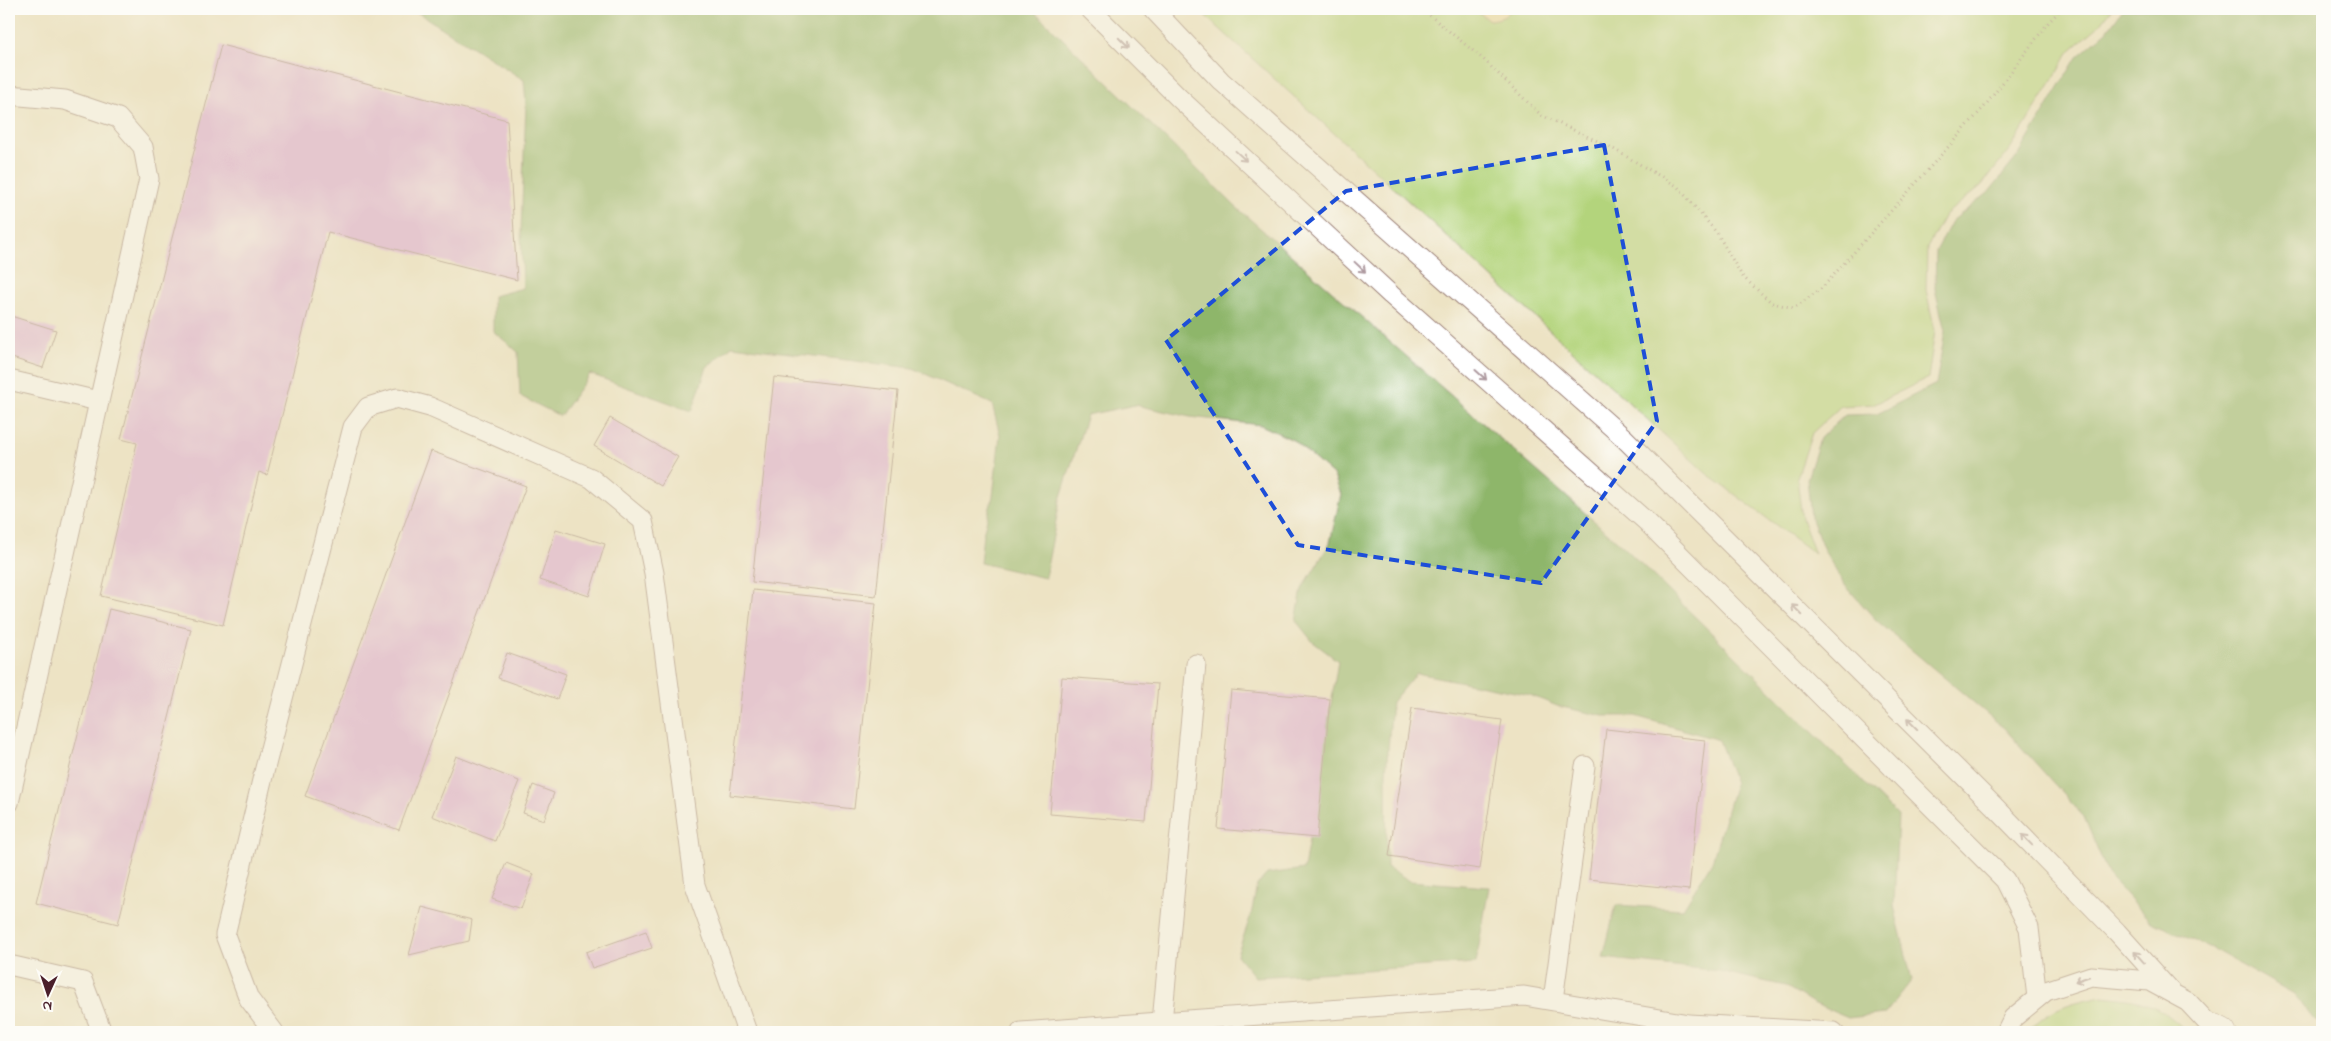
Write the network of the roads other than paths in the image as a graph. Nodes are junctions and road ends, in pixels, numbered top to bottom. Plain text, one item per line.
1 (1090, 9) edge
2 (1153, 9) edge
3 (9, 95) edge
4 (9, 380) edge
5 (98, 401) junction
6 (1196, 664) dead end
7 (1585, 766) dead end
8 (9, 802) edge
9 (9, 965) edge
10 (2172, 993) junction
11 (2038, 998) junction
12 (1553, 1000) junction
13 (1162, 1022) junction
14 (1692, 1028) edge
15 (2217, 1031) edge
16 (102, 1032) edge
17 (274, 1032) edge
18 (747, 1032) edge
19 (1021, 1032) edge
20 (1834, 1032) edge
21 (2006, 1032) edge

1 -> 11 lane
10 -> 2 lane
3 - 5 lane
4 - 5 lane
5 - 8 lane
6 - 13 lane
7 - 12 lane
9 - 16 lane
10 -> 11 lane
10 - 15 lane
11 - 21 lane
12 - 13 lane
12 - 14 lane
13 - 19 lane
14 - 20 lane
17 - 18 lane

